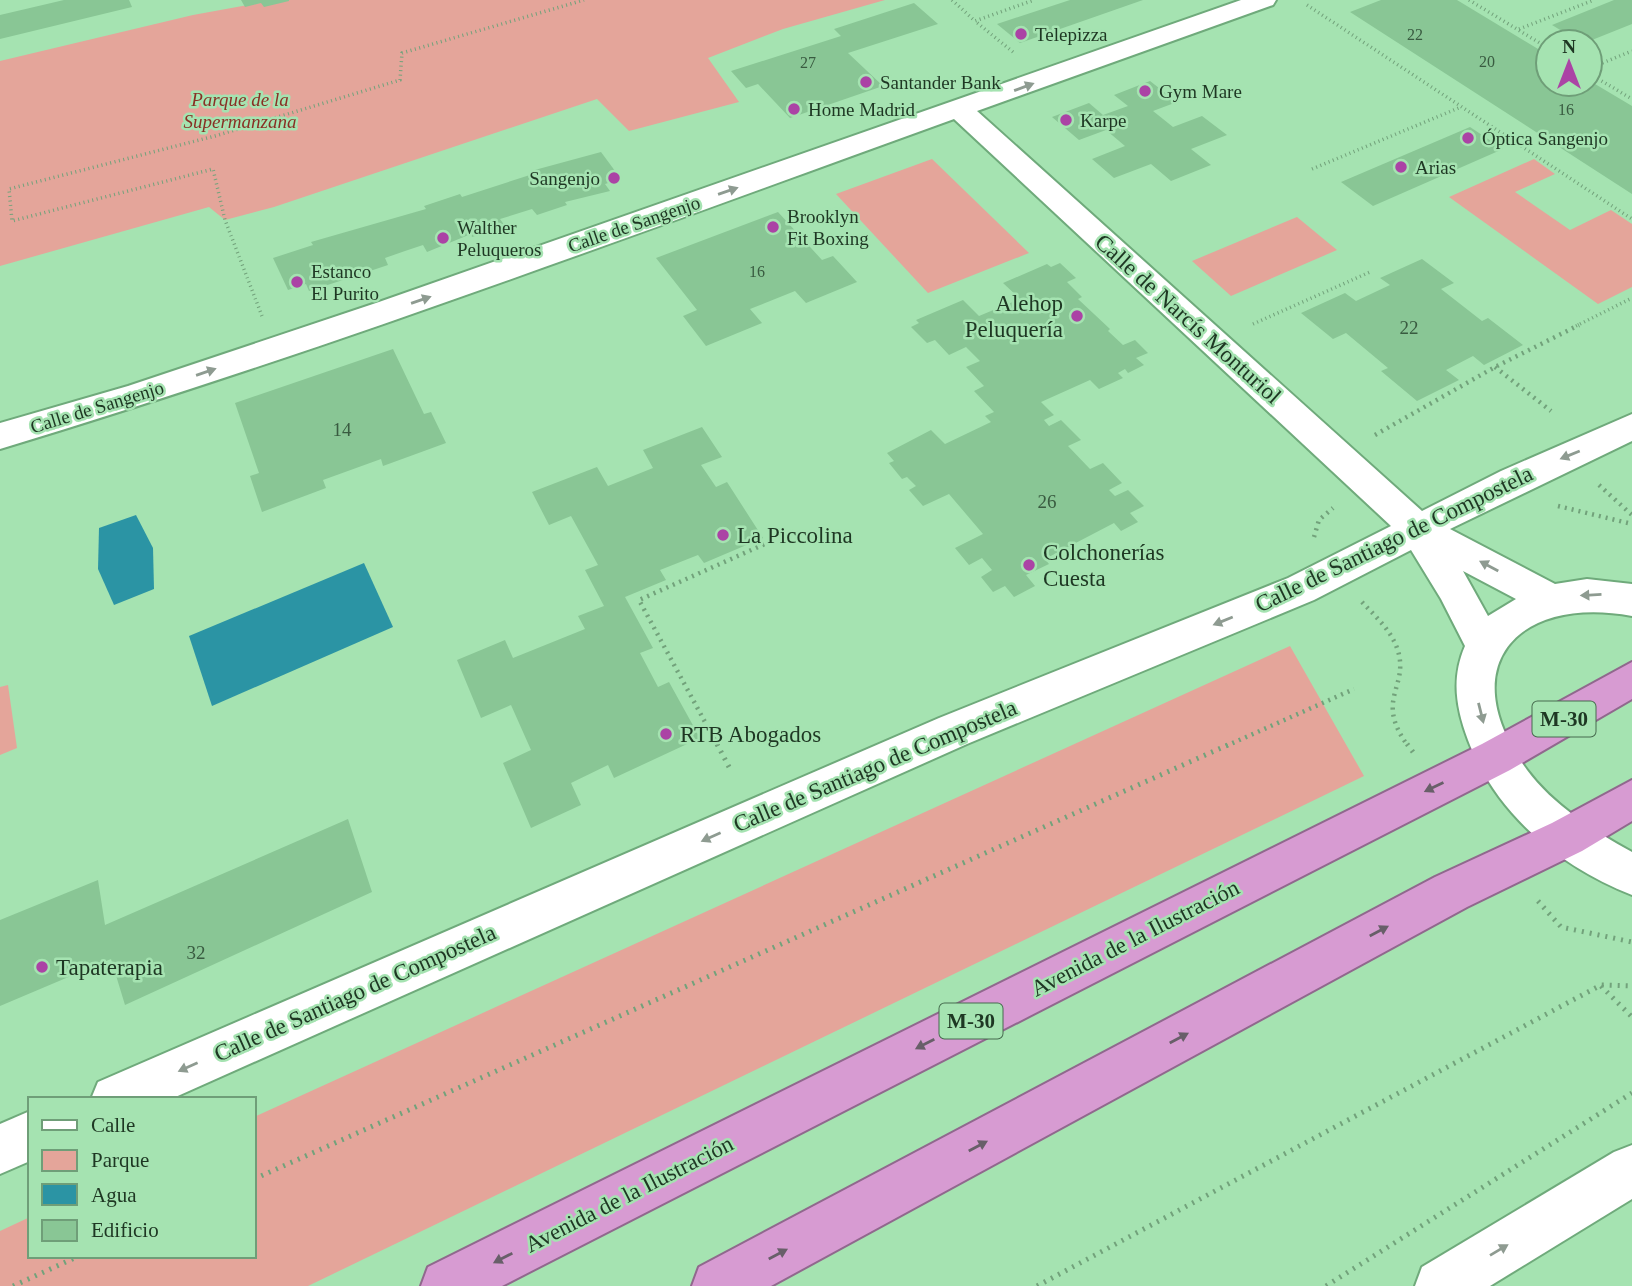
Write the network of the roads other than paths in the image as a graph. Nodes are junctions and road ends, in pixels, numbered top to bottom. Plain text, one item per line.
1 (1264, 0) edge
2 (960, 110) junction
3 (1632, 427) edge
4 (0, 436) edge
5 (1416, 528) junction
6 (1549, 599) junction
7 (1632, 600) edge
8 (1484, 646) junction
9 (1632, 678) edge
10 (1496, 757) junction
11 (1632, 799) edge
12 (1567, 837) junction
13 (1632, 874) edge
14 (120, 1097) edge
15 (28, 1137) edge
16 (0, 1149) edge
17 (1632, 1170) edge
18 (447, 1286) edge
19 (718, 1286) edge
20 (1441, 1286) edge

2 -> 1 street, Calle de Sangenjo
4 -> 2 street, Calle de Sangenjo
2 - 5 street, Calle de Narcís Monturiol
3 -> 5 street, Calle de Santiago de Compostela
6 -> 5 street, Calle de Narcís Monturiol
5 - 8 street, Calle de Narcís Monturiol
5 -> 14 street, Calle de Santiago de Compostela
7 -> 6 street
6 - 8 street
8 -> 10 street
9 - 10 highway, Avenida de la Ilustración / M-30
10 - 12 street
10 -> 18 highway, Avenida de la Ilustración / M-30
11 - 12 highway
12 - 13 street
19 -> 12 highway
15 - 16 street
20 -> 17 street

